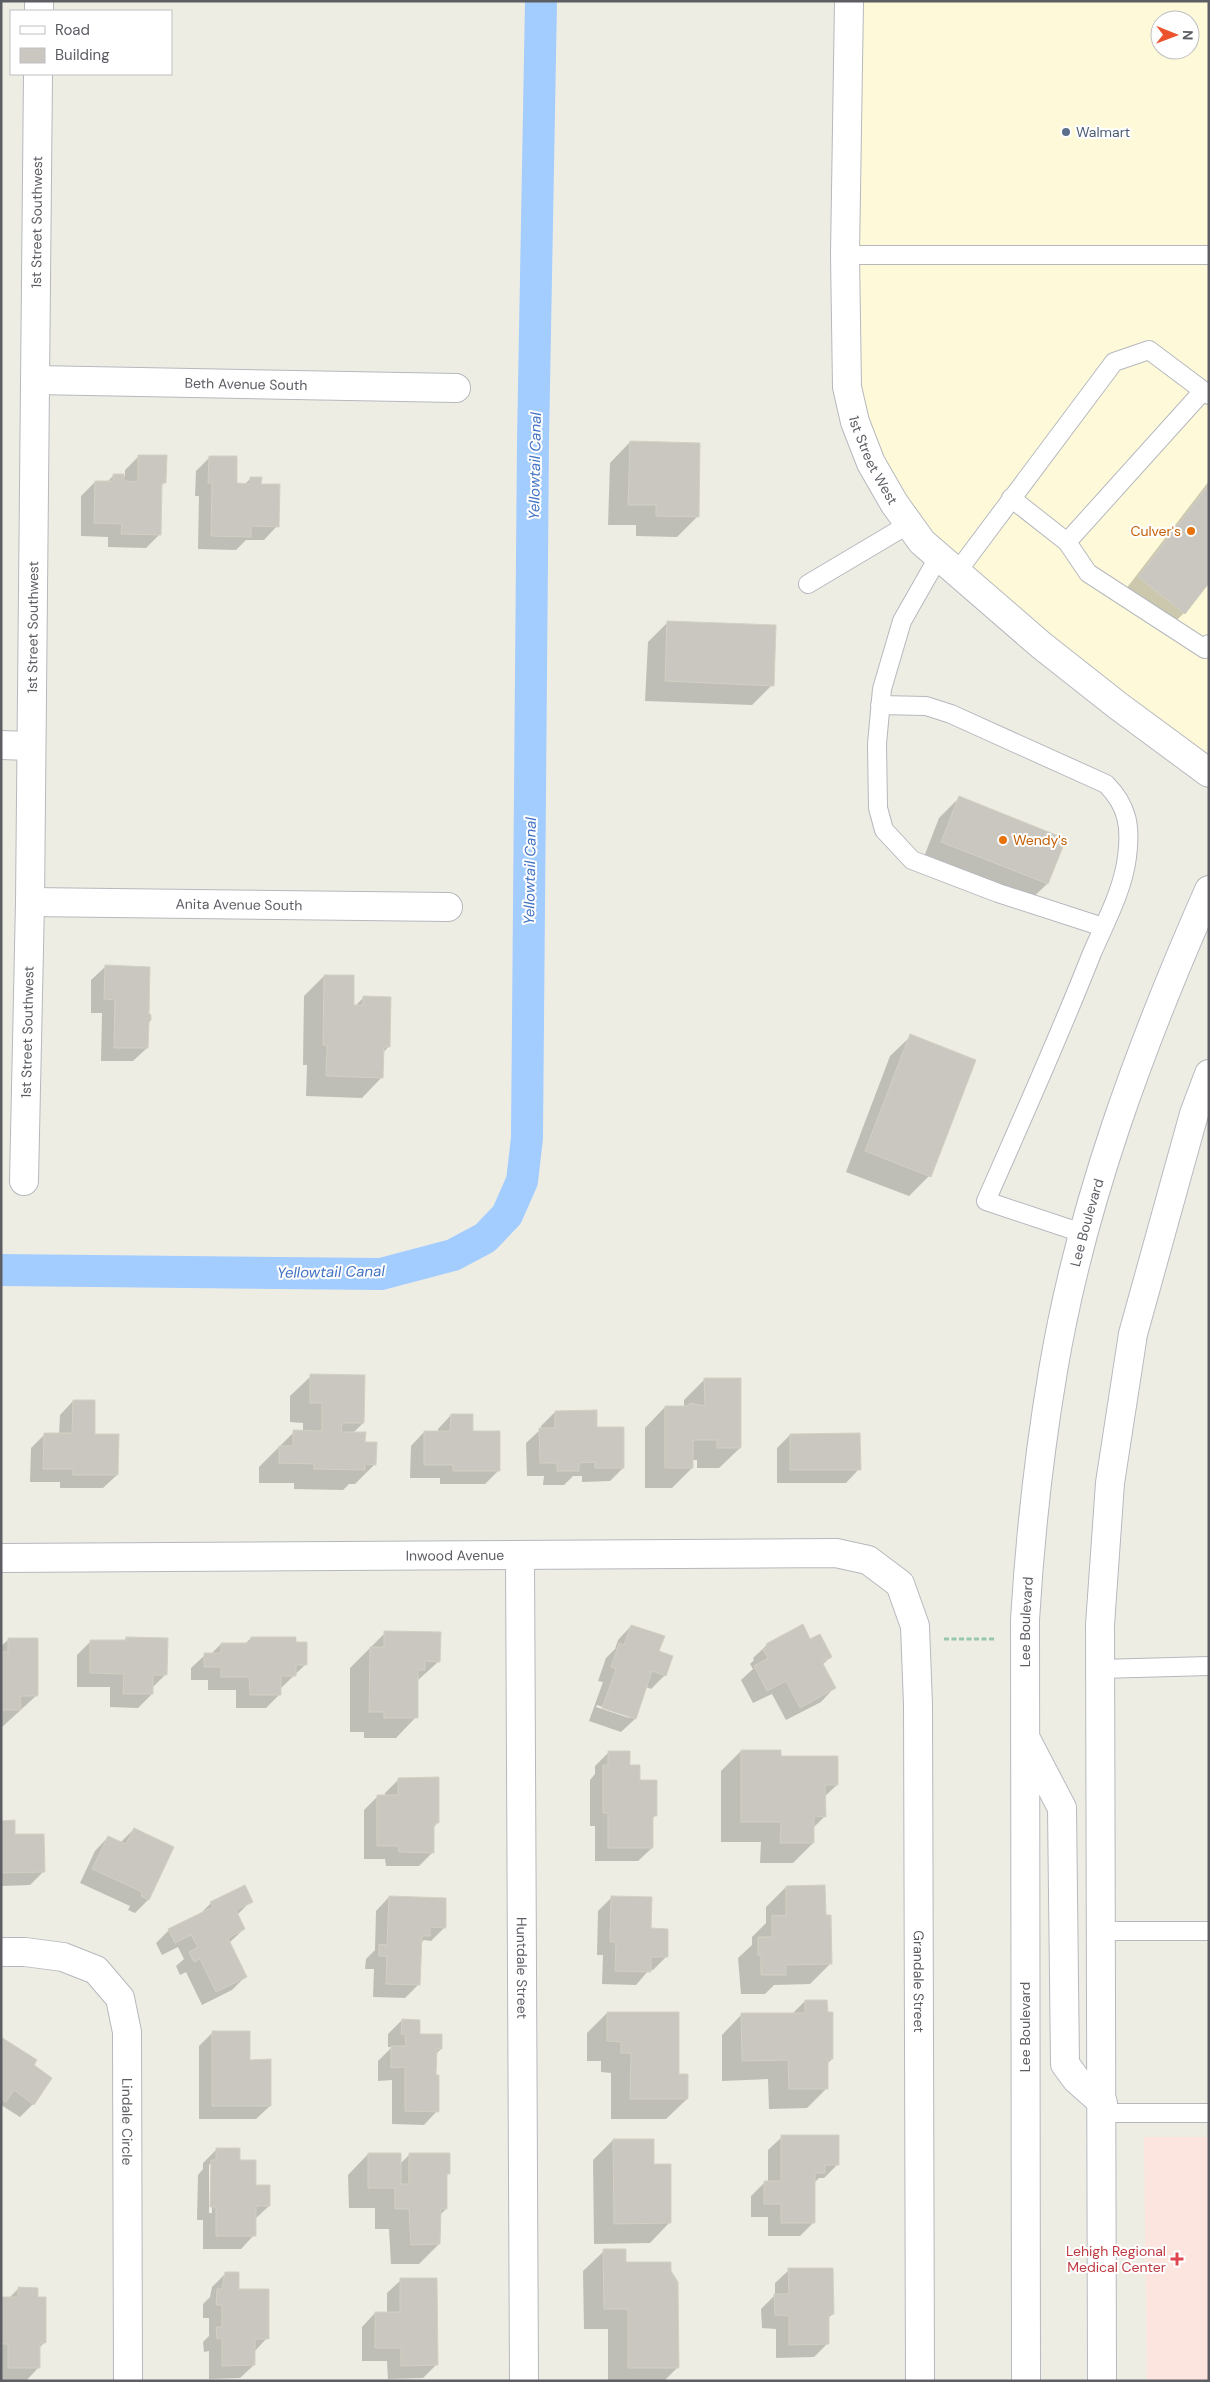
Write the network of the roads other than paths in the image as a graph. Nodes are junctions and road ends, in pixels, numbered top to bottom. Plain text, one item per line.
1 (849, 1) edge
2 (38, 75) edge
3 (846, 255) junction
4 (1209, 255) edge
5 (36, 380) junction
6 (456, 388) dead end
7 (1206, 393) edge
8 (1011, 498) junction
9 (909, 524) junction
10 (1068, 542) junction
11 (948, 564) junction
12 (808, 584) dead end
13 (1209, 644) edge
14 (880, 705) junction
15 (1, 745) edge
16 (30, 746) junction
17 (1209, 773) edge
18 (1209, 890) edge
19 (30, 902) junction
20 (448, 907) dead end
21 (1103, 927) junction
22 (1209, 1074) edge
23 (24, 1181) dead end
24 (1085, 1234) junction
25 (520, 1556) junction
26 (1, 1558) edge
27 (900, 1584) joint
28 (1209, 1666) edge
29 (1100, 1669) junction
30 (1025, 1738) junction
31 (1102, 1931) junction
32 (1209, 1931) edge
33 (1, 1952) edge
34 (1103, 2108) junction
35 (1209, 2113) edge
36 (128, 2381) edge
37 (524, 2381) edge
38 (920, 2381) edge
39 (1026, 2381) edge
40 (1102, 2381) edge

1 - 3 street, 1st Street West
2 - 5 street, 1st Street Southwest
3 - 4 lane
3 - 9 street, 1st Street West
5 - 6 street, Beth Avenue South
5 - 16 street, 1st Street Southwest
7 - 8 lane
7 - 10 lane
8 - 10 lane
8 - 11 lane
9 - 11 street, 1st Street West
9 - 12 lane
10 - 13 lane
11 - 14 lane
11 - 17 street, 1st Street West
14 - 21 lane
14 - 21 lane
15 - 16 street
16 - 19 street, 1st Street Southwest
18 - 24 street, Lee Boulevard
19 - 20 street, Anita Avenue South
19 - 23 street, 1st Street Southwest
21 - 24 lane
22 - 29 street
24 - 30 street, Lee Boulevard
25 - 26 street, Inwood Avenue
25 - 27 street, Inwood Avenue
25 - 37 street, Huntdale Street
27 - 38 street, Grandale Street
28 - 29 lane
29 - 31 street
30 - 34 street
30 - 39 street, Lee Boulevard
31 - 32 lane
31 - 34 street
33 - 36 street, Lindale Circle
34 - 35 lane
34 - 40 street

